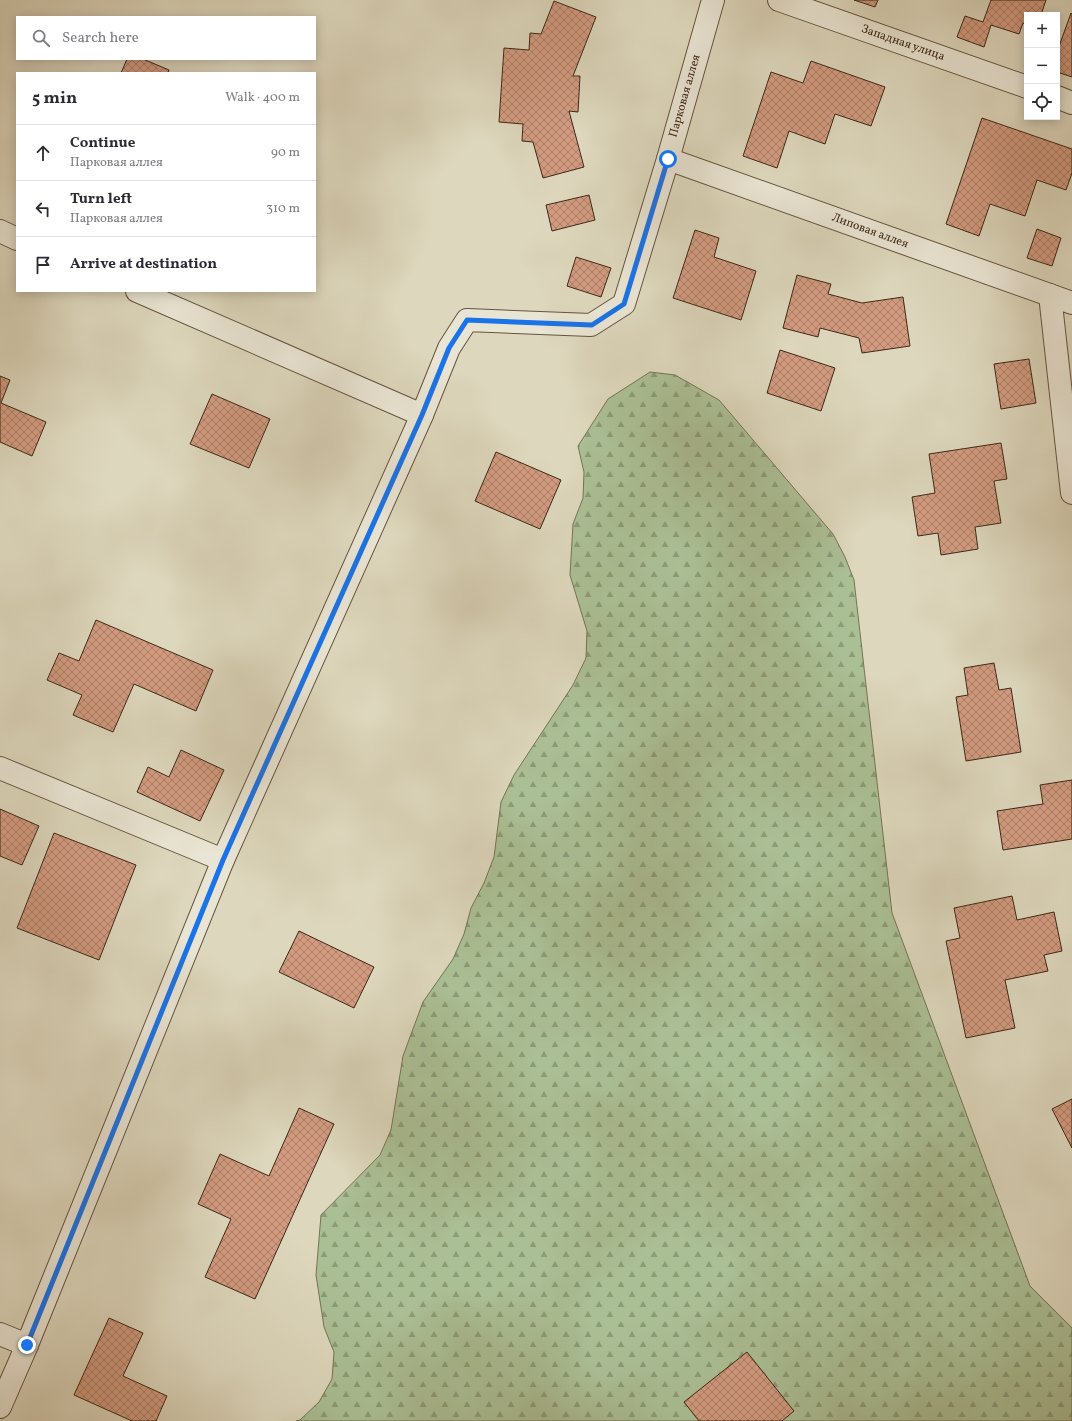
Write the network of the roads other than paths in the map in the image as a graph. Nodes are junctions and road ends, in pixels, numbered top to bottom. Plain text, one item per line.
1 (713, 0) edge
2 (779, 0) edge
3 (1024, 86) edge
4 (1060, 98) edge
5 (1072, 103) edge
6 (668, 159) junction
7 (0, 231) edge
8 (16, 239) edge
9 (139, 292) edge
10 (1050, 296) junction
11 (1072, 303) edge
12 (422, 415) junction
13 (1072, 493) edge
14 (0, 768) edge
15 (223, 860) junction
16 (0, 1334) edge
17 (27, 1345) junction
18 (0, 1407) edge

1 - 6 street, Парковая аллея
2 - 3 street, Западная улица
4 - 5 street
6 - 10 street, Липовая аллея
6 - 12 street, Парковая аллея
7 - 8 street
9 - 12 street
10 - 11 street, Липовая аллея
10 - 13 street
12 - 15 street, Парковая аллея
14 - 15 street
15 - 17 street, Парковая аллея
16 - 17 street
17 - 18 street, Парковая аллея

